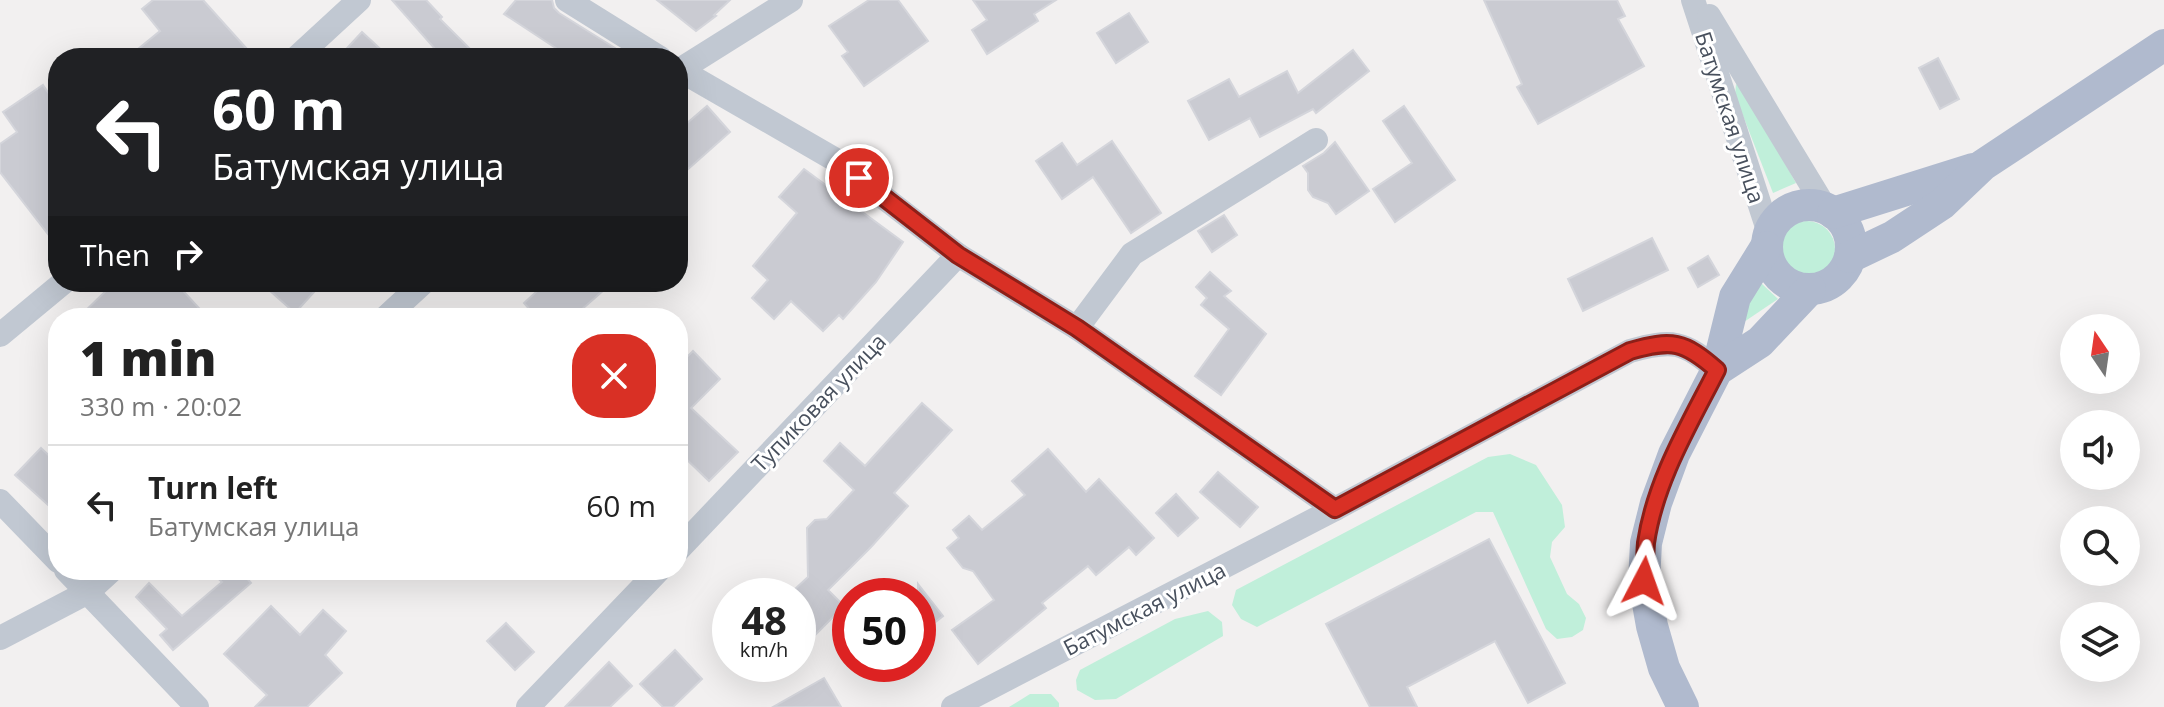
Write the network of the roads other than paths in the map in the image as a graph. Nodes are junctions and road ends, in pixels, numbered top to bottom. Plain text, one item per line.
1 (359, 0) edge
2 (567, 0) edge
3 (791, 0) edge
4 (1696, 0) edge
5 (2164, 45) edge
6 (307, 48) edge
7 (644, 48) edge
8 (688, 59) edge
9 (688, 75) edge
10 (1316, 140) dead end
11 (1983, 165) junction
12 (1830, 211) junction
13 (1768, 240) junction
14 (958, 255) junction
15 (1850, 257) junction
16 (1810, 289) junction
17 (52, 292) edge
18 (413, 292) edge
19 (396, 308) edge
20 (1077, 328) junction
21 (0, 335) edge
22 (1717, 370) junction
23 (0, 501) edge
24 (1335, 509) junction
25 (688, 539) edge
26 (48, 551) edge
27 (76, 580) edge
28 (101, 580) edge
29 (649, 580) edge
30 (88, 592) junction
31 (0, 638) edge
32 (197, 707) edge
33 (528, 707) edge
34 (953, 707) edge
35 (1683, 707) edge

1 - 6 street
2 - 7 street
3 - 8 street
4 - 12 street
4 - 13 street, Батумская улица
5 - 11 main road
9 - 14 street
10 - 20 street
11 - 12 main road
11 - 15 main road
12 - 13 main road
12 - 15 main road
13 - 16 main road
13 - 22 main road
14 - 20 street
14 - 25 street, Тупиковая улица
15 - 16 main road
16 - 22 main road
17 - 21 street
18 - 19 street
20 - 24 street
22 - 24 street, Батумская улица
22 - 35 main road
23 - 26 street
24 - 34 street, Батумская улица
27 - 30 street
28 - 30 street
29 - 33 street
30 - 31 street
30 - 32 street

